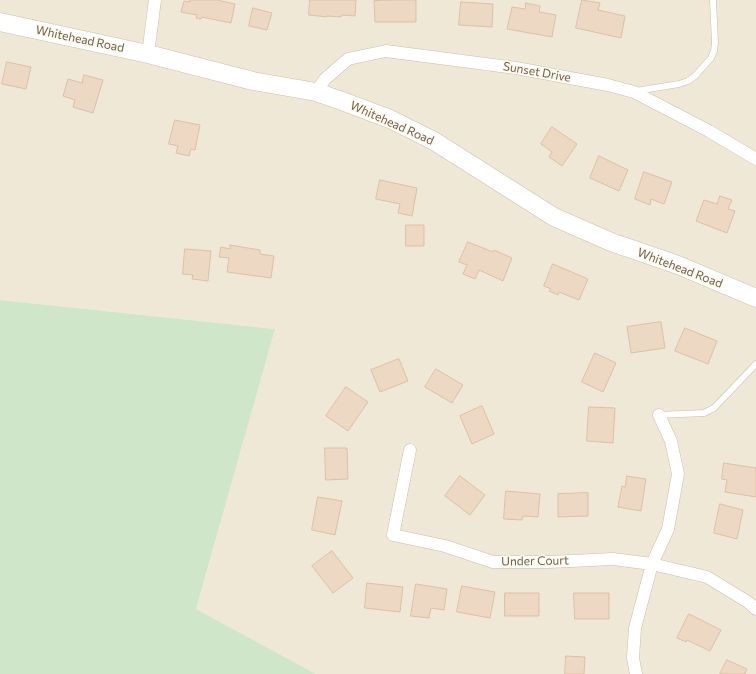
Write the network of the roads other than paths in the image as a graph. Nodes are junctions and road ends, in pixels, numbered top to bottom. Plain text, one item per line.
1 (155, 0) edge
2 (713, 0) edge
3 (0, 22) edge
4 (148, 54) junction
5 (316, 92) junction
6 (634, 92) junction
7 (756, 159) edge
8 (756, 298) edge
9 (756, 364) edge
10 (659, 415) joint
11 (410, 450) dead end
12 (652, 564) junction
13 (756, 609) edge
14 (636, 674) edge

1 - 4 street
2 - 6 lane
3 - 4 street, Whitehead Road
4 - 5 street, Whitehead Road
5 - 6 street, Sunset Drive
5 - 8 street, Whitehead Road
6 - 7 street, Sunset Drive
9 - 10 lane
10 - 12 street
11 - 12 street, Under Court
12 - 13 street, Under Court
12 - 14 street

